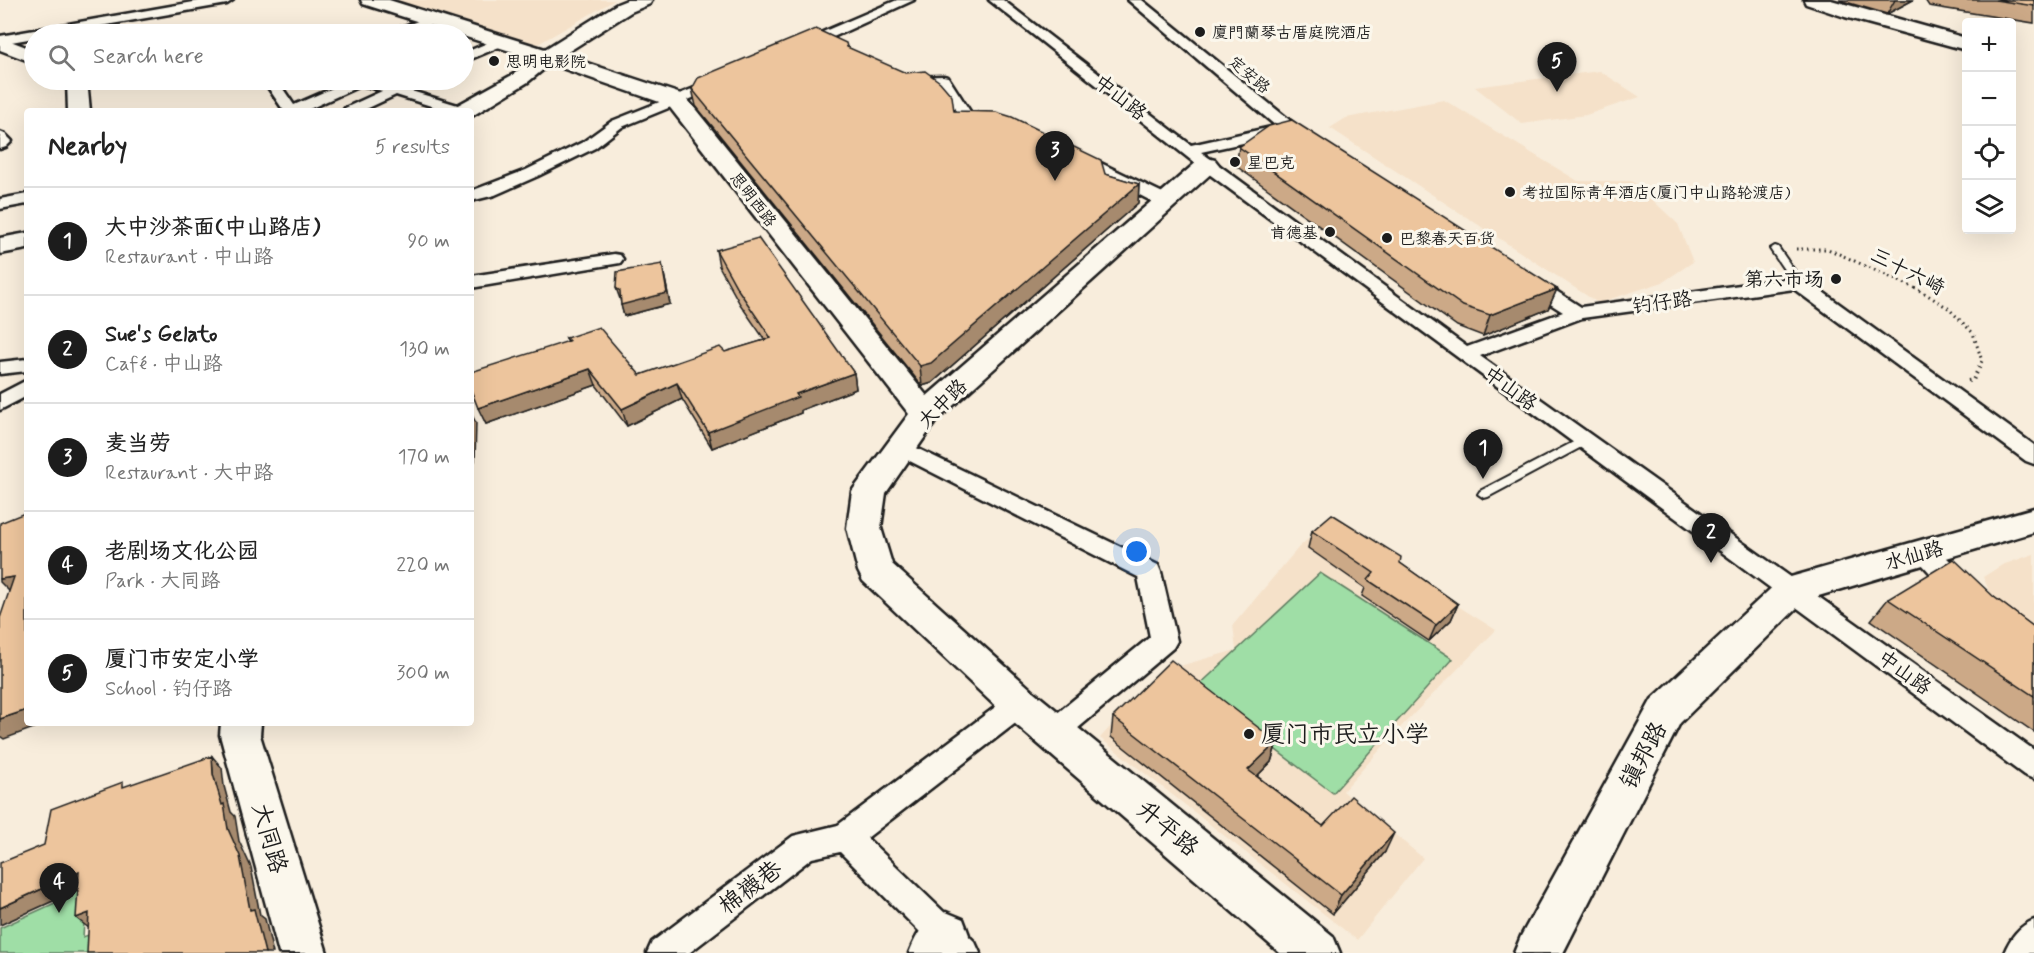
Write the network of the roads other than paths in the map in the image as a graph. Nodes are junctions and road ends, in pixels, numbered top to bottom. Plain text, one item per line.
1 (227, 0) edge
2 (370, 0) edge
3 (628, 0) edge
4 (643, 0) edge
5 (908, 0) edge
6 (995, 0) edge
7 (1134, 0) edge
8 (1813, 0) edge
9 (432, 20) junction
10 (97, 24) edge
11 (421, 24) edge
12 (442, 24) edge
13 (474, 36) edge
14 (24, 38) edge
15 (819, 39) junction
16 (0, 42) edge
17 (499, 42) junction
18 (1962, 43) edge
19 (840, 47) edge
20 (789, 52) edge
21 (24, 53) edge
22 (474, 53) edge
23 (540, 55) junction
24 (737, 74) edge
25 (891, 74) edge
26 (78, 90) edge
27 (277, 90) edge
28 (339, 90) edge
29 (390, 90) edge
30 (393, 91) junction
31 (676, 100) junction
32 (79, 108) edge
33 (290, 108) edge
34 (299, 108) edge
35 (356, 108) edge
36 (450, 108) edge
37 (461, 108) edge
38 (1004, 122) edge
39 (1287, 128) junction
40 (0, 137) edge
41 (0, 144) edge
42 (1317, 147) edge
43 (1064, 150) edge
44 (1198, 158) junction
45 (474, 195) edge
46 (24, 200) edge
47 (1165, 201) junction
48 (0, 204) edge
49 (24, 242) edge
50 (0, 246) edge
51 (24, 249) edge
52 (1775, 249) road end
53 (0, 253) edge
54 (614, 259) dead end
55 (1518, 275) edge
56 (474, 282) edge
57 (1798, 283) junction
58 (1578, 313) junction
59 (1465, 355) junction
60 (24, 365) edge
61 (0, 368) edge
62 (24, 389) edge
63 (0, 403) edge
64 (925, 414) junction
65 (1583, 441) junction
66 (902, 448) junction
67 (2034, 456) edge
68 (1484, 494) dead end
69 (2034, 520) edge
70 (1924, 552) junction
71 (1793, 590) junction
72 (1976, 601) edge
73 (1020, 704) junction
74 (241, 726) edge
75 (1054, 732) junction
76 (2034, 766) edge
77 (845, 837) junction
78 (2034, 936) edge
79 (947, 947) edge
80 (303, 953) edge
81 (663, 953) edge
82 (1316, 953) edge
83 (1538, 953) edge
84 (2020, 953) edge

1 - 10 street
2 - 9 street
3 - 23 street
4 - 23 street
5 - 15 street
6 - 44 street, 中山路
7 - 39 street, 定安路
8 - 18 street
9 - 11 street
9 - 12 street
13 - 17 street
14 - 16 street
15 - 19 street
15 - 20 street
16 - 21 street
17 - 22 street
17 - 23 street
23 - 31 street
23 - 37 street
24 - 31 street
25 - 38 street
26 - 32 street
27 - 33 street
28 - 34 street
29 - 30 street
30 - 35 street
30 - 36 street
31 - 45 street
31 - 64 street, 思明西路
39 - 42 street
39 - 44 street
40 - 41 street
43 - 47 street
44 - 47 street, 大中路
44 - 59 street, 中山路
46 - 48 street
47 - 64 street, 大中路
49 - 50 street
51 - 53 street
52 - 57 lane
54 - 56 street
55 - 58 street
57 - 58 street, 钓仔路
57 - 67 street
58 - 59 street, 钓仔路
59 - 65 street, 中山路
60 - 61 street
62 - 63 street
64 - 66 street, 大中路
65 - 68 lane
65 - 71 street, 中山路
66 - 73 street, 大中路
66 - 75 street
69 - 70 street, 水仙路
70 - 71 street, 水仙路
70 - 72 street
71 - 76 street, 中山路
71 - 83 street, 镇邦路
73 - 75 street, 升平路
73 - 77 street
74 - 80 street, 大同路
75 - 82 street, 升平路
77 - 79 street
77 - 81 street, 棉襪巷
78 - 84 street

